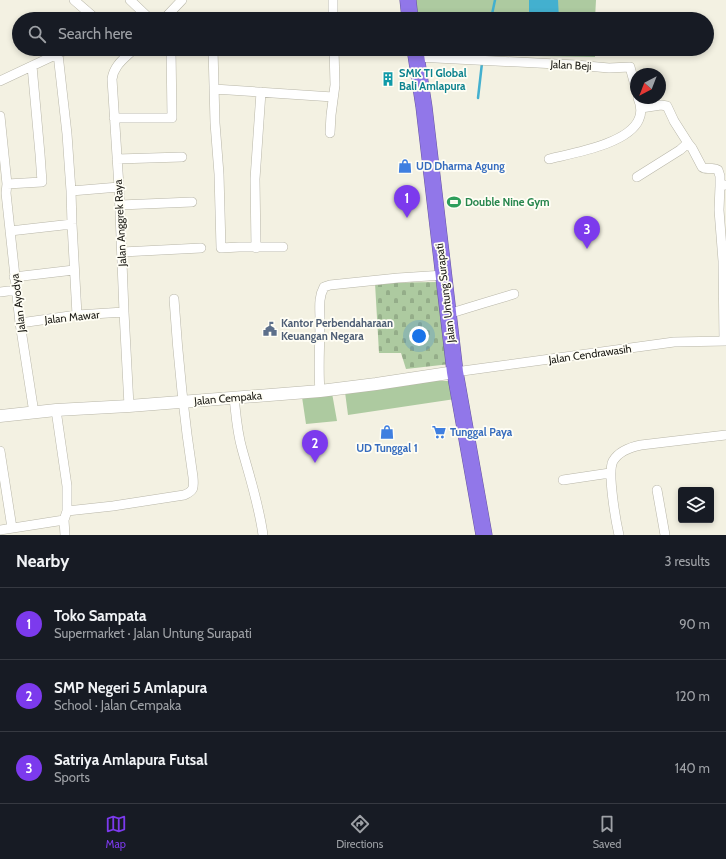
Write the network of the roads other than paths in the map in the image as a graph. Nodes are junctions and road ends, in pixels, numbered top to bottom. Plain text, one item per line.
1 (74, 0) edge
2 (130, 0) edge
3 (182, 0) edge
4 (333, 0) edge
5 (408, 0) edge
6 (88, 12) edge
7 (143, 12) edge
8 (171, 12) edge
9 (333, 12) edge
10 (409, 12) edge
11 (54, 56) edge
12 (58, 56) edge
13 (126, 56) edge
14 (171, 56) edge
15 (213, 56) edge
16 (334, 56) edge
17 (416, 56) edge
18 (439, 56) edge
19 (32, 66) junction
20 (630, 68) edge
21 (0, 81) edge
22 (214, 89) junction
23 (261, 92) junction
24 (333, 97) junction
25 (640, 104) edge
26 (641, 108) junction
27 (0, 116) edge
28 (114, 118) junction
29 (330, 133) dead end
30 (688, 143) junction
31 (182, 156) dead end
32 (117, 158) junction
33 (549, 159) dead end
34 (637, 177) dead end
35 (723, 186) edge
36 (119, 187) junction
37 (4, 190) edge
38 (71, 191) junction
39 (192, 202) dead end
40 (120, 205) junction
41 (72, 224) junction
42 (10, 231) junction
43 (283, 247) dead end
44 (201, 248) dead end
45 (256, 248) junction
46 (122, 252) junction
47 (74, 270) junction
48 (444, 275) junction
49 (14, 277) junction
50 (16, 290) junction
51 (0, 292) edge
52 (514, 294) dead end
53 (174, 299) dead end
54 (124, 312) junction
55 (448, 314) junction
56 (78, 316) junction
57 (20, 323) junction
58 (725, 341) edge
59 (455, 372) junction
60 (320, 391) junction
61 (234, 397) junction
62 (183, 402) junction
63 (129, 406) junction
64 (56, 410) junction
65 (34, 413) junction
66 (0, 416) edge
67 (726, 435) edge
68 (0, 451) edge
69 (610, 473) junction
70 (563, 480) dead end
71 (658, 490) dead end
72 (65, 515) junction
73 (12, 528) junction
74 (0, 530) edge
75 (64, 535) edge
76 (263, 535) edge
77 (484, 535) edge
78 (619, 535) edge
79 (666, 535) edge

1 - 6 street
2 - 7 street
3 - 8 street
4 - 9 street
5 - 10 highway
11 - 19 street
12 - 38 street
13 - 28 street, Jalan Anggrek Raya
14 - 28 street
15 - 22 street
16 - 24 street
17 - 48 highway, Jalan Untung Surapati
18 - 20 street, Jalan Beji
19 - 21 street
19 - 37 street
22 - 23 street
22 - 45 street
23 - 24 street
23 - 45 street
24 - 29 street
25 - 26 street
26 - 30 street
26 - 33 street
27 - 37 street, Jalan Ayodya
28 - 32 street, Jalan Anggrek Raya
30 - 34 street
30 - 35 street
31 - 32 street
32 - 36 street, Jalan Anggrek Raya
35 - 58 street
36 - 38 street
36 - 40 street, Jalan Anggrek Raya
37 - 42 street, Jalan Ayodya
38 - 41 street
39 - 40 street
40 - 46 street, Jalan Anggrek Raya
41 - 42 street
41 - 47 street
42 - 49 street, Jalan Ayodya
43 - 45 street
44 - 46 street
46 - 54 street, Jalan Anggrek Raya
47 - 49 street
47 - 56 street
48 - 55 highway, Jalan Untung Surapati
48 - 60 street
49 - 50 street, Jalan Ayodya
50 - 51 street
50 - 57 street, Jalan Ayodya
52 - 55 street
53 - 62 street
54 - 56 street, Jalan Mawar
54 - 63 street, Jalan Anggrek Raya
55 - 59 highway, Jalan Untung Surapati
56 - 57 street, Jalan Mawar
57 - 65 street, Jalan Ayodya
58 - 59 street, Jalan Cendrawasih
59 - 60 street, Jalan Cempaka
59 - 77 highway, Jalan Untung Surapati
60 - 61 street, Jalan Cempaka
61 - 62 street, Jalan Cempaka
61 - 76 street
62 - 63 street, Jalan Cempaka
62 - 72 street
63 - 64 street, Jalan Cempaka
64 - 65 street, Jalan Cempaka
64 - 72 street
65 - 66 street, Jalan Cempaka
67 - 69 street
68 - 73 street
69 - 70 street
69 - 78 street
71 - 79 street
72 - 73 street
72 - 75 street
73 - 74 street

